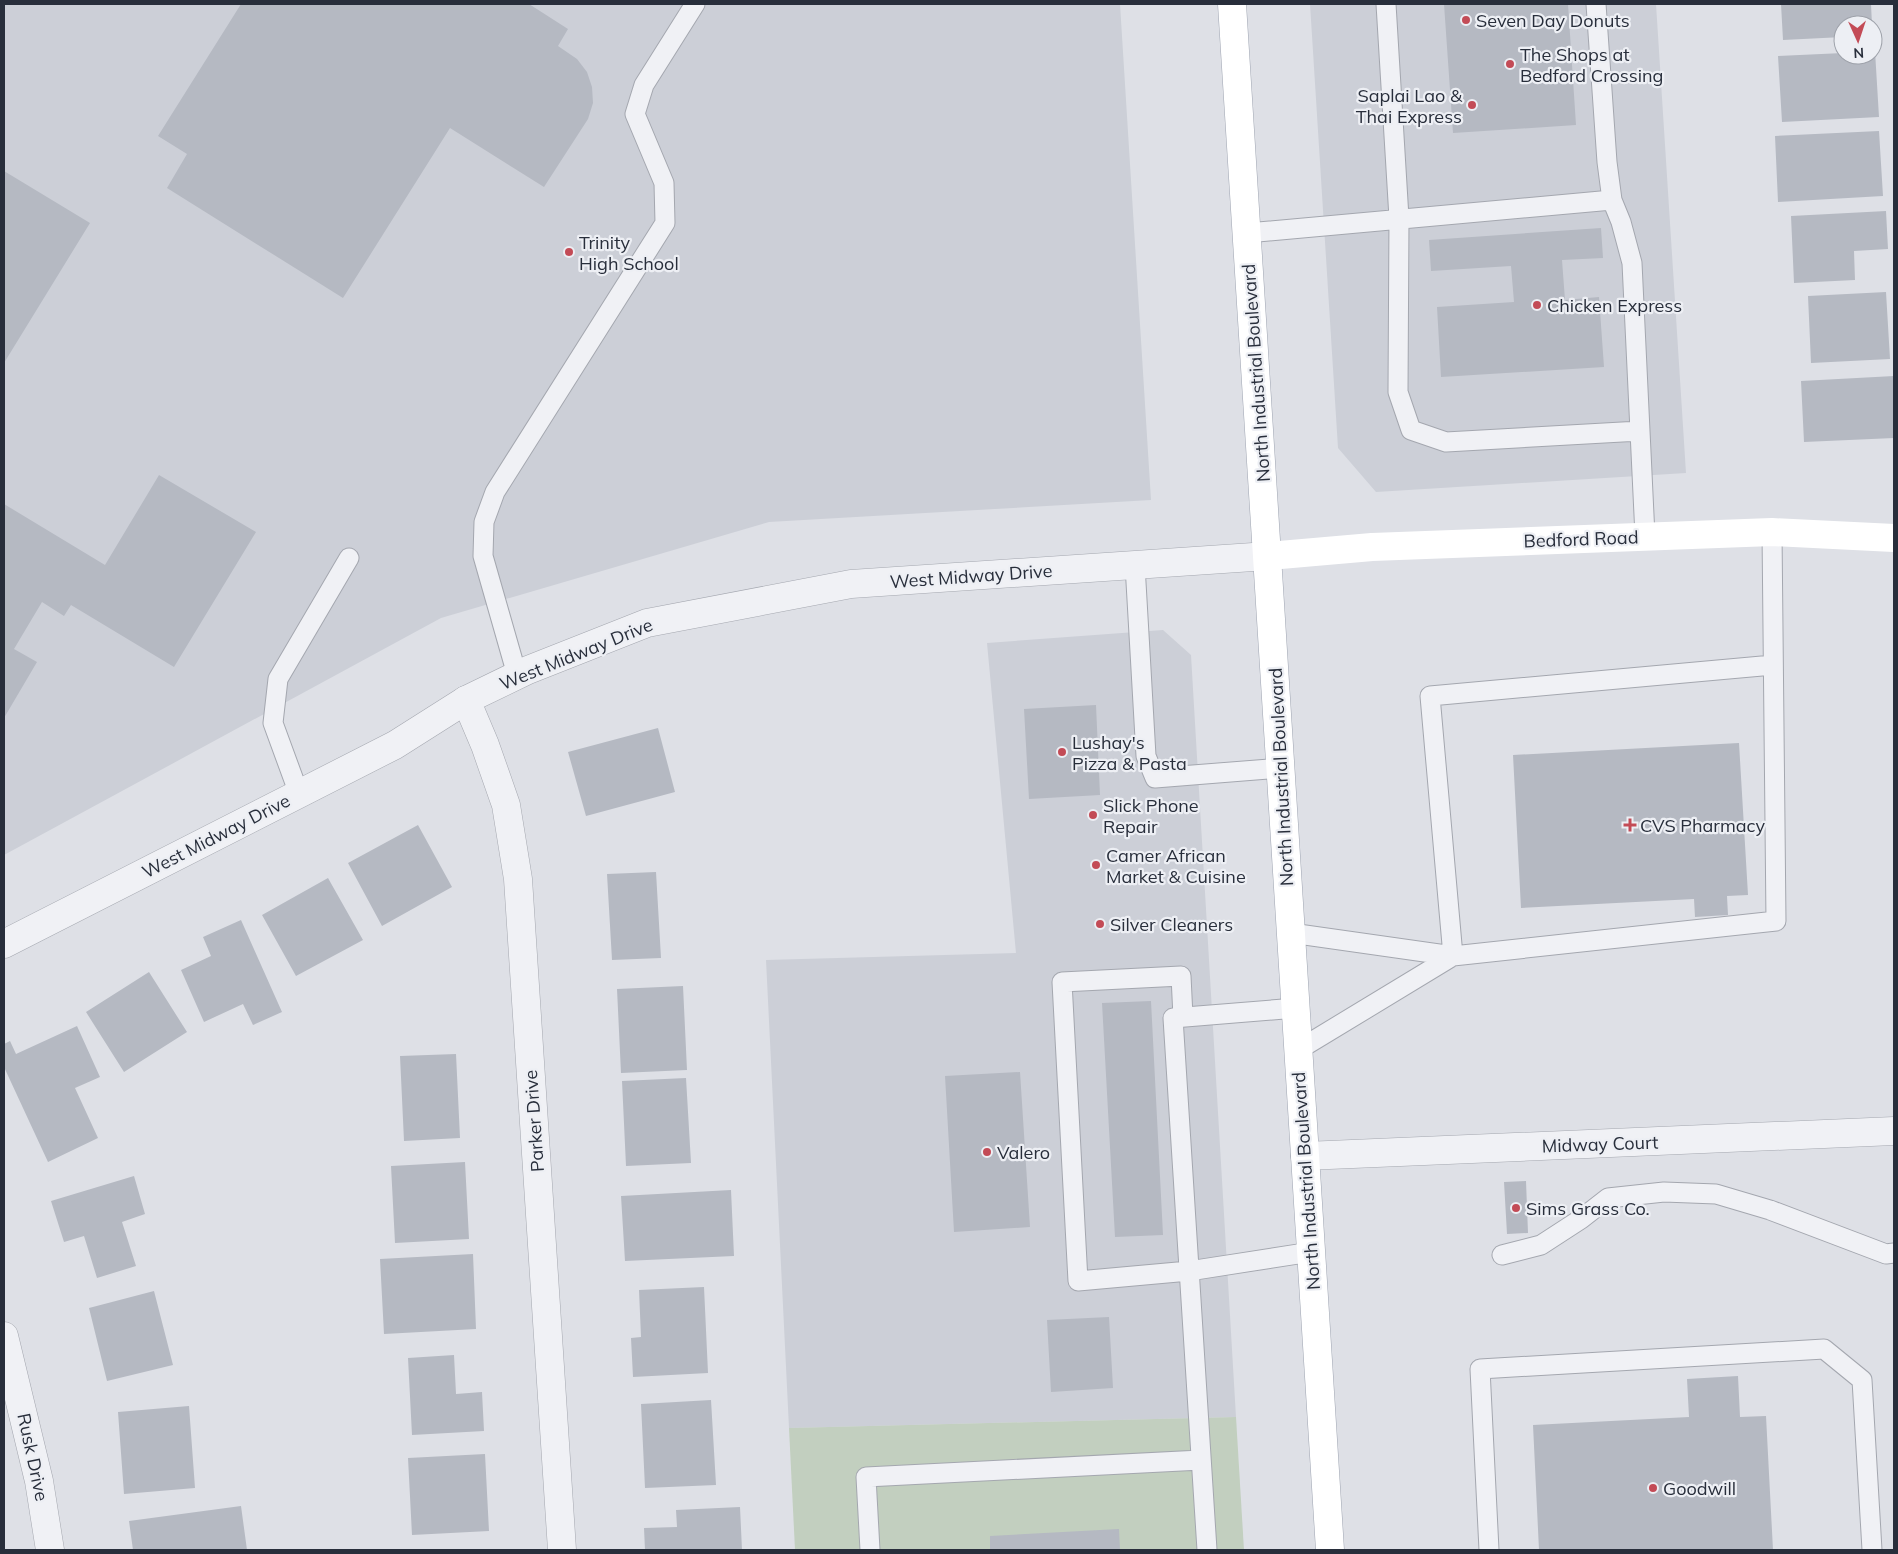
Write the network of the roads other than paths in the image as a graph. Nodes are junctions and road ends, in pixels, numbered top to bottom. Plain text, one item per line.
1 (695, 4) edge
2 (1232, 4) edge
3 (1386, 4) edge
4 (1596, 4) edge
5 (1612, 200) junction
6 (1399, 218) junction
7 (1247, 233) junction
8 (1640, 431) junction
9 (1772, 532) junction
10 (1645, 536) junction
11 (1894, 538) edge
12 (1268, 556) junction
13 (349, 558) dead end
14 (1135, 565) junction
15 (1773, 665) junction
16 (517, 675) junction
17 (466, 700) junction
18 (1281, 768) junction
19 (299, 794) junction
20 (1291, 933) junction
21 (4, 944) edge
22 (1452, 956) junction
23 (1296, 1008) junction
24 (1183, 1017) junction
25 (1298, 1050) junction
26 (1894, 1131) edge
27 (1305, 1156) junction
28 (1311, 1252) junction
29 (1894, 1253) edge
30 (1502, 1255) dead end
31 (1189, 1271) junction
32 (4, 1336) edge
33 (1201, 1460) junction
34 (50, 1550) edge
35 (562, 1550) edge
36 (870, 1550) edge
37 (1206, 1550) edge
38 (1330, 1550) edge
39 (1489, 1550) edge
40 (1872, 1550) edge

1 - 16 lane
2 - 7 main road, North Industrial Boulevard
3 - 6 lane
4 - 5 lane
5 - 6 lane
5 - 8 lane
6 - 7 lane
6 - 8 lane
7 - 12 main road, North Industrial Boulevard
8 - 10 lane
9 - 10 main road, Bedford Road
9 - 11 main road, Bedford Road
9 - 15 lane
10 - 12 main road, Bedford Road
12 - 14 street, West Midway Drive
12 - 18 main road, North Industrial Boulevard
13 - 19 lane
14 - 16 street, West Midway Drive
14 - 18 lane
15 - 22 lane
15 - 22 lane
16 - 17 street, West Midway Drive
17 - 19 street, West Midway Drive
17 - 35 street, Parker Drive
18 - 20 main road, North Industrial Boulevard
19 - 21 street, West Midway Drive
20 - 22 lane
20 - 23 main road, North Industrial Boulevard
22 - 25 lane
23 - 24 lane
23 - 25 main road, North Industrial Boulevard
24 - 31 lane
24 - 31 lane
25 - 27 main road, North Industrial Boulevard
26 - 27 street, Midway Court
27 - 28 main road, North Industrial Boulevard
28 - 31 lane
28 - 38 main road, North Industrial Boulevard
29 - 30 lane
31 - 33 lane
32 - 34 street, Rusk Drive
33 - 36 lane
33 - 37 lane
39 - 40 lane

